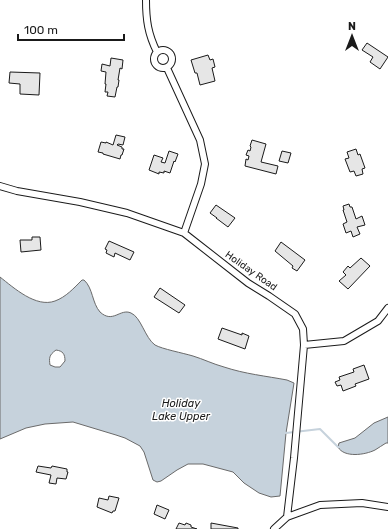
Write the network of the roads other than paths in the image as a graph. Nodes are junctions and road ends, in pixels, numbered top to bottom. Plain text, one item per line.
1 (146, 0) edge
2 (157, 52) junction
3 (167, 68) junction
4 (0, 186) edge
5 (184, 233) junction
6 (388, 308) edge
7 (304, 345) junction
8 (388, 507) edge
9 (287, 517) junction
10 (274, 529) edge

1 - 2 street
2 - 3 street
2 - 3 street
3 - 5 street
4 - 5 street, Holiday Road
5 - 7 street, Holiday Road
6 - 7 street
7 - 9 street, Holiday Road
8 - 9 street
9 - 10 street

